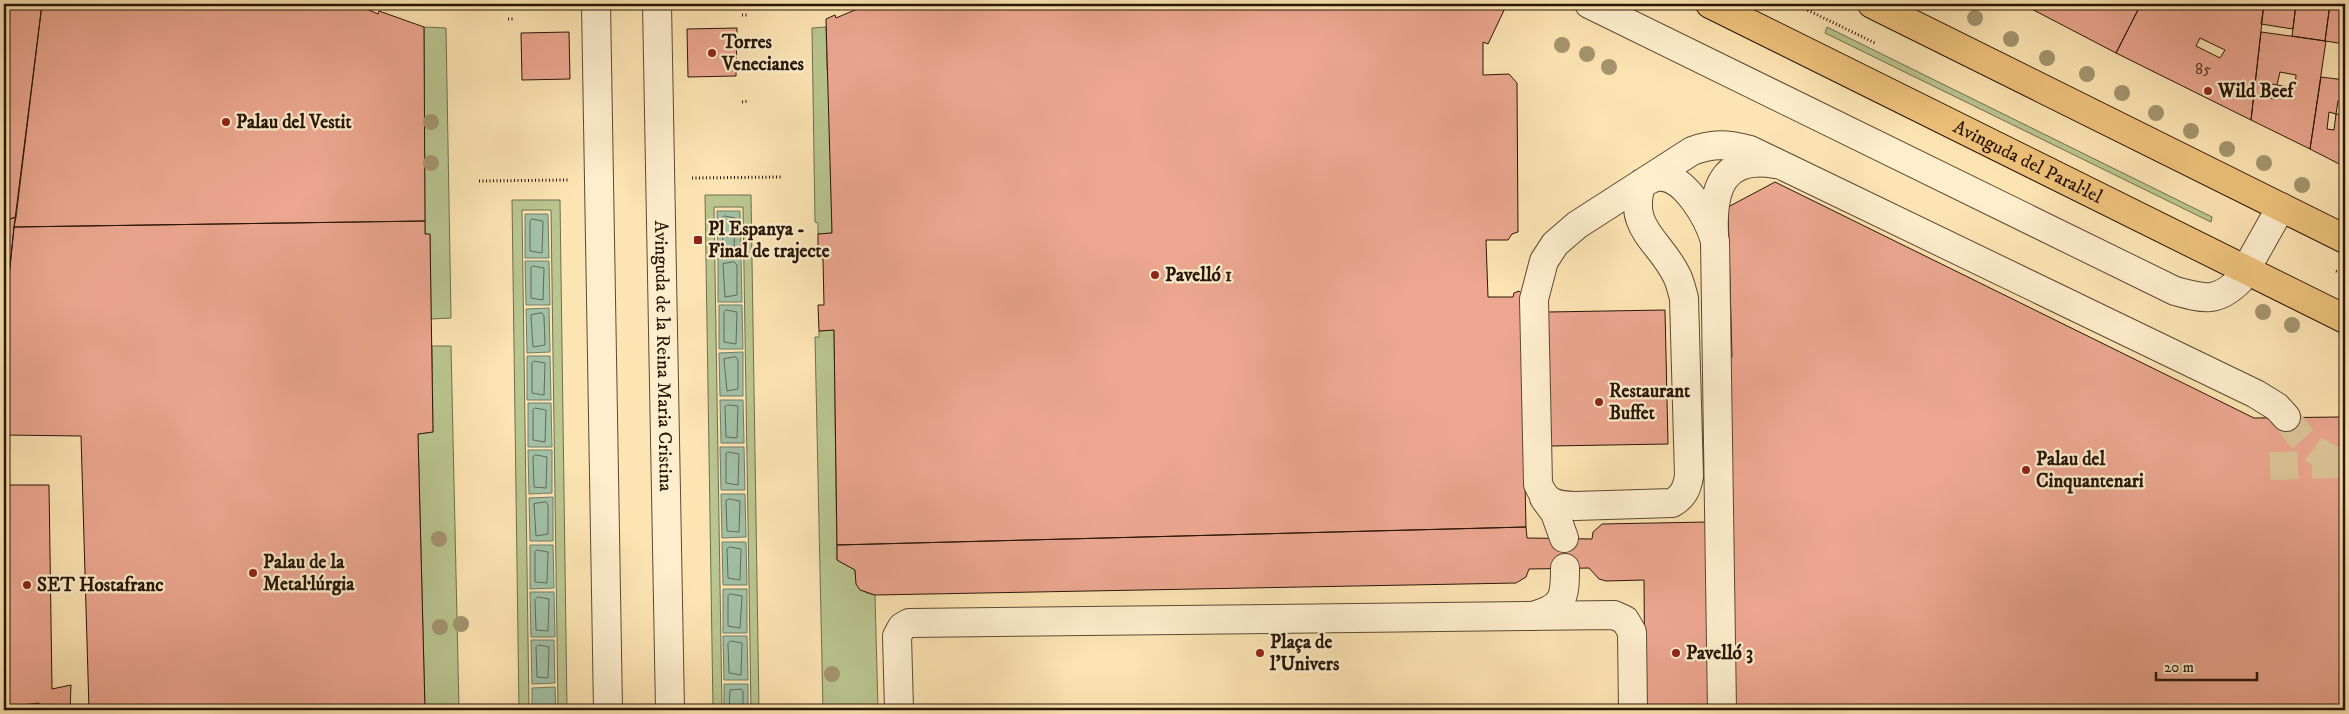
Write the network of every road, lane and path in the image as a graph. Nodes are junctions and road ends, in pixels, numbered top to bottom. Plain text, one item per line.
1 (596, 4) edge
2 (658, 4) edge
3 (1589, 4) edge
4 (1710, 4) edge
5 (1872, 4) edge
6 (742, 15) dead end
7 (748, 15) dead end
8 (508, 19) dead end
9 (514, 19) dead end
10 (749, 101) dead end
11 (742, 102) dead end
12 (1783, 166) junction
13 (781, 177) dead end
14 (690, 178) dead end
15 (569, 180) dead end
16 (479, 181) dead end
17 (1642, 183) junction
18 (2281, 207) junction
19 (2345, 239) edge
20 (1715, 241) junction
21 (2246, 268) junction
22 (2345, 319) edge
23 (2345, 374) edge
24 (2341, 383) dead end
25 (2286, 417) tunnel mouth
26 (1592, 615) junction
27 (1532, 616) junction
28 (608, 710) edge
29 (670, 710) edge
30 (899, 710) edge
31 (1633, 710) edge
32 (1722, 710) edge

1 - 28 street
2 - 29 street, Avinguda de la Reina Maria Cristina
3 - 21 street
4 - 21 main road, Avinguda del Paral·lel
5 - 18 main road
6 - 7 path
8 - 9 path
10 - 11 path
12 - 17 street
12 - 20 street
12 - 25 street
13 - 14 path
15 - 16 path
17 - 17 street
17 - 20 street
18 - 19 main road
18 - 21 street
20 - 32 street
21 - 22 main road, Avinguda del Paral·lel
23 - 24 path
26 - 27 street
26 - 27 street
26 - 31 street
27 - 30 street

